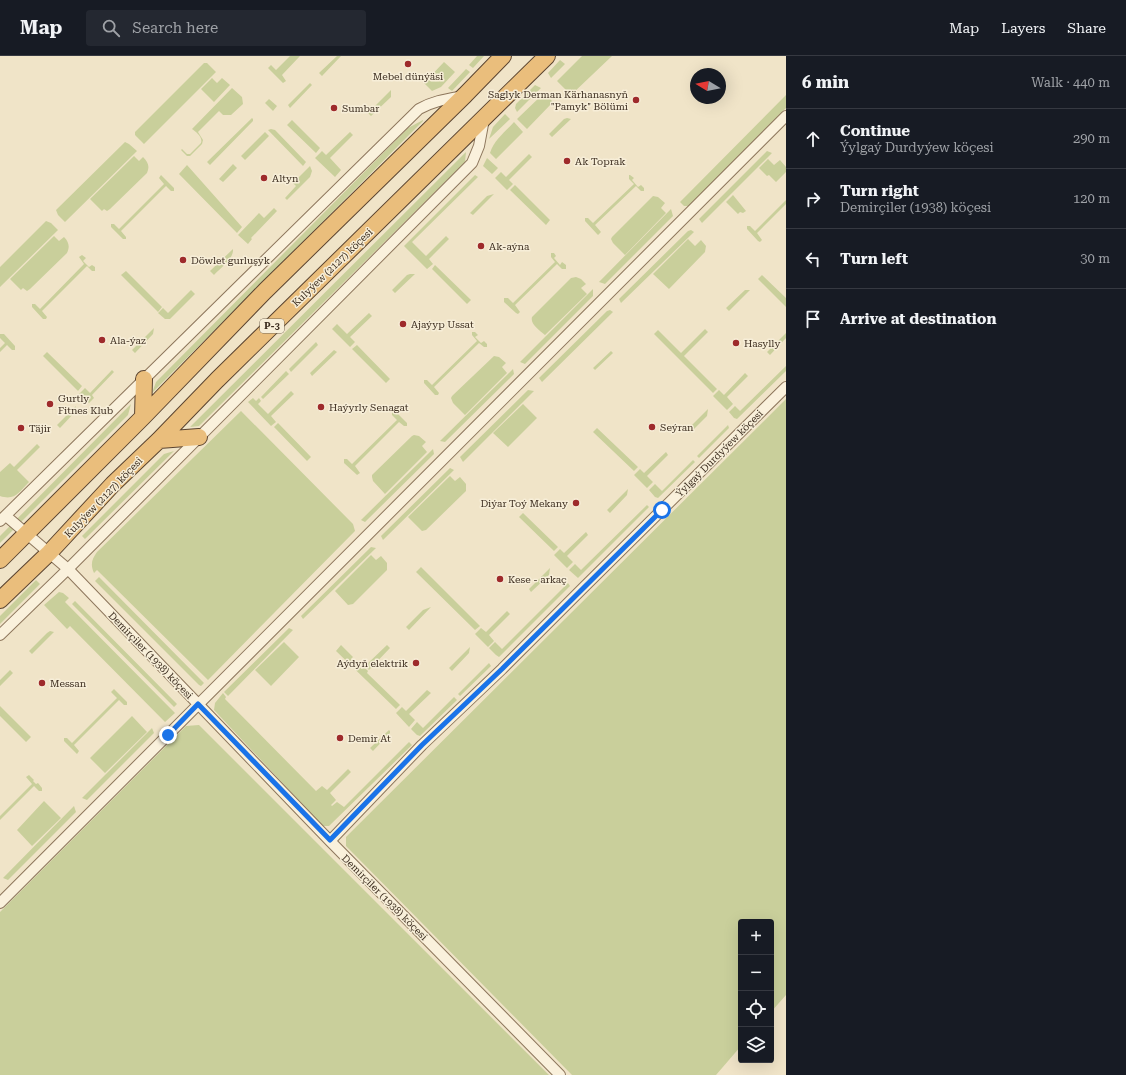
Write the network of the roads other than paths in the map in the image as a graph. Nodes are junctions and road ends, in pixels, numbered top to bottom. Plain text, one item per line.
1 (503, 56) edge
2 (547, 56) edge
3 (465, 95) junction
4 (786, 116) edge
5 (484, 118) junction
6 (144, 379) junction
7 (786, 387) edge
8 (143, 416) junction
9 (198, 437) junction
10 (159, 440) junction
11 (3, 518) edge
12 (27, 533) junction
13 (49, 553) junction
14 (0, 560) edge
15 (68, 569) junction
16 (0, 600) edge
17 (0, 635) edge
18 (198, 704) junction
19 (330, 840) junction
20 (0, 903) edge
21 (560, 1075) edge

1 - 3 highway
2 - 5 highway, Kulyýew (2127) köçesi / P-3
3 - 6 street
3 - 8 highway
4 - 18 street
5 - 9 street
5 - 10 highway, Kulyýew (2127) köçesi / P-3
6 - 8 highway
6 - 11 street
7 - 19 street, Ýylgaý Durdyýew köçesi
8 - 12 highway
9 - 10 highway
9 - 15 street
10 - 13 highway, Kulyýew (2127) köçesi / P-3
11 - 12 street, Demirçiler (1938) köçesi
12 - 13 street, Demirçiler (1938) köçesi
12 - 14 highway
13 - 15 street, Demirçiler (1938) köçesi
13 - 16 highway, Kulyýew (2127) köçesi / P-3
15 - 17 street
15 - 18 street, Demirçiler (1938) köçesi
18 - 19 street, Demirçiler (1938) köçesi
18 - 20 street
19 - 21 street, Demirçiler (1938) köçesi

